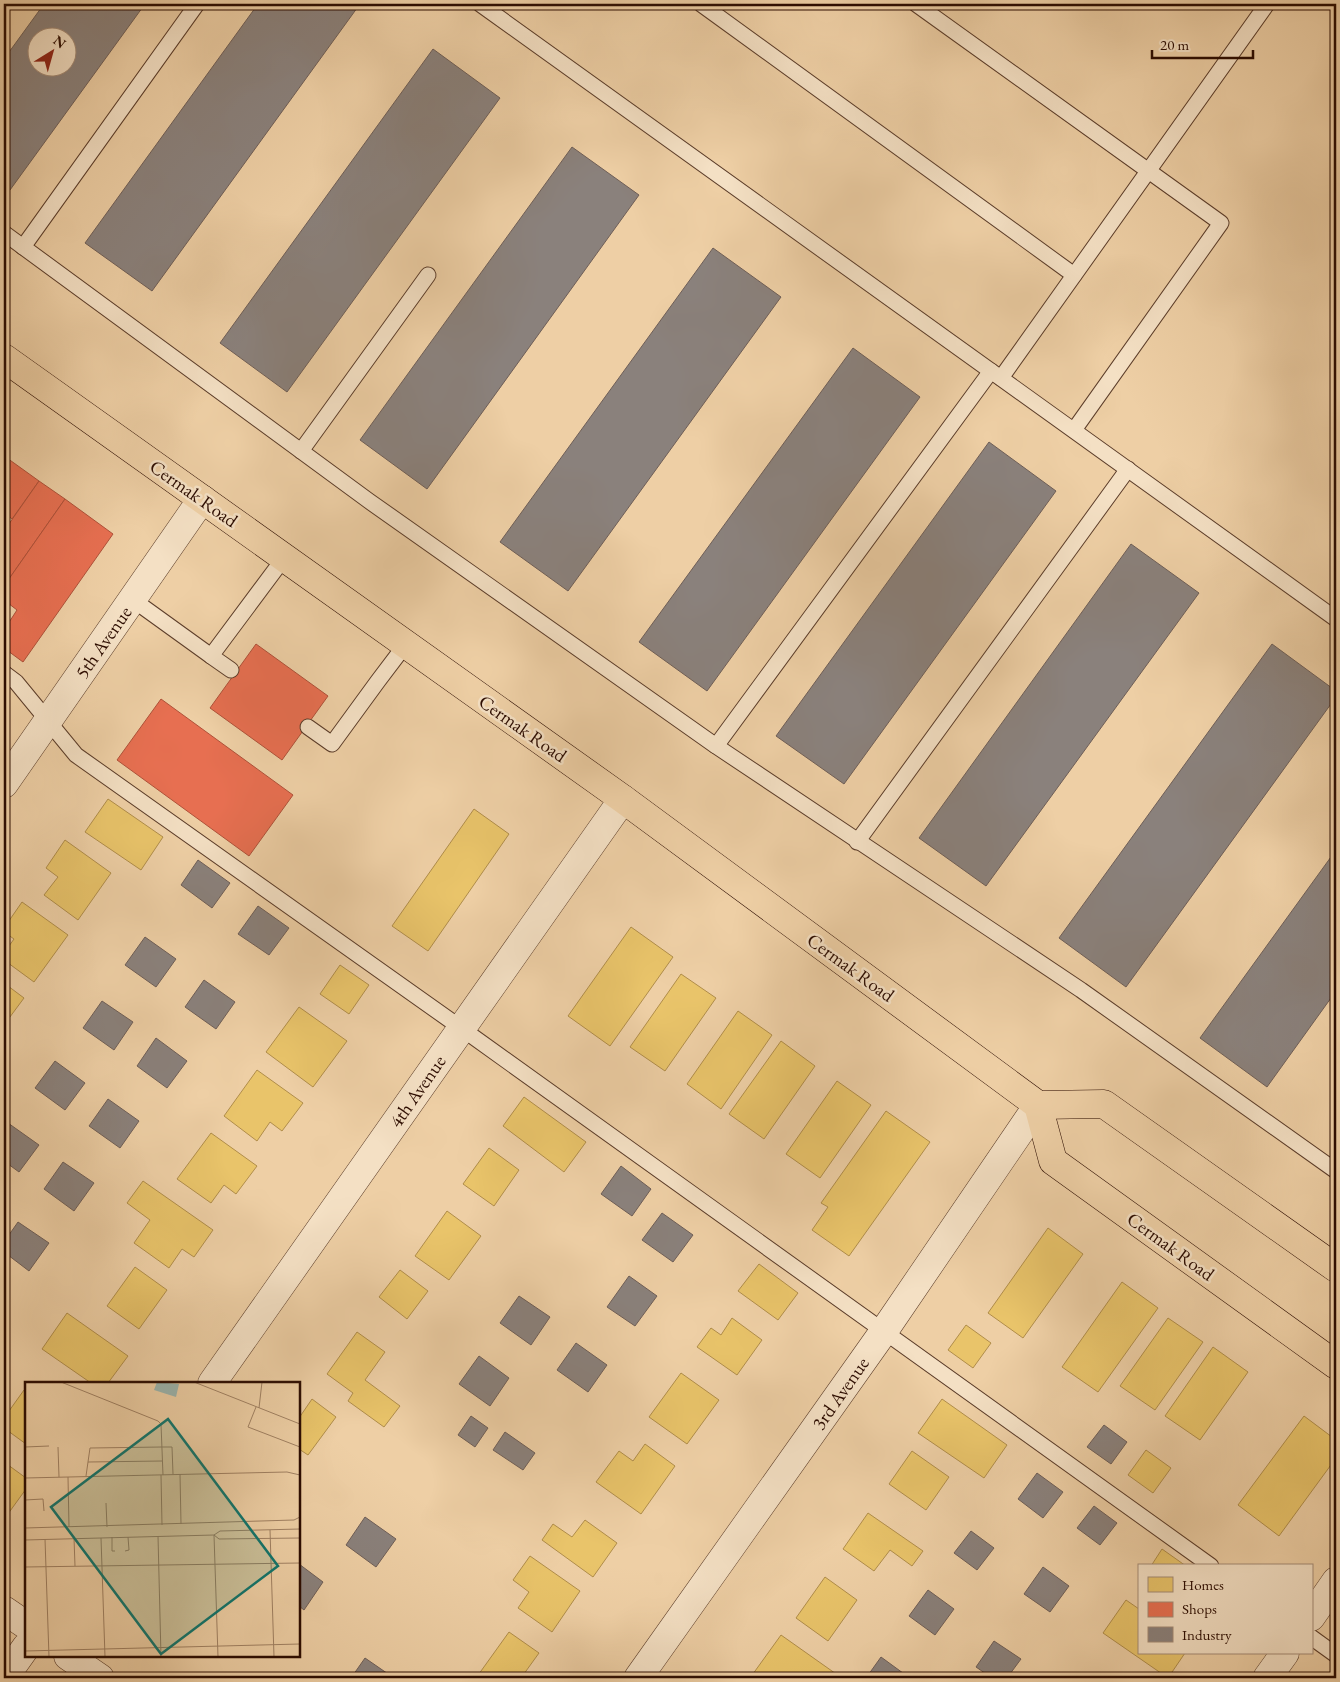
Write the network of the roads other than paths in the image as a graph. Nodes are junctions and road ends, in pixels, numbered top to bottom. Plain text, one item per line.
1 (197, 4) edge
2 (480, 4) edge
3 (701, 4) edge
4 (916, 4) edge
5 (1267, 4) edge
6 (1149, 170) junction
7 (4, 233) edge
8 (24, 247) junction
9 (1074, 275) junction
10 (428, 276) dead end
11 (4, 358) edge
12 (996, 374) junction
13 (1074, 430) junction
14 (301, 451) junction
15 (1128, 469) junction
16 (202, 499) junction
17 (284, 558) junction
18 (132, 600) junction
19 (1336, 619) edge
20 (406, 644) junction
21 (211, 656) junction
22 (231, 670) dead end
23 (4, 673) edge
24 (48, 721) junction
25 (308, 727) dead end
26 (716, 746) junction
27 (4, 784) edge
28 (623, 799) junction
29 (857, 842) junction
30 (461, 1028) junction
31 (1038, 1105) junction
32 (1336, 1171) edge
33 (1336, 1268) edge
34 (884, 1331) junction
35 (1336, 1365) edge
36 (213, 1382) edge
37 (1209, 1564) edge
38 (1336, 1581) edge
39 (4, 1610) edge
40 (1312, 1616) edge
41 (25, 1624) edge
42 (1312, 1638) edge
43 (25, 1648) edge
44 (1284, 1654) edge
45 (1336, 1655) edge
46 (69, 1657) edge
47 (4, 1678) edge
48 (100, 1678) edge
49 (638, 1678) edge
50 (1267, 1678) edge

1 - 8 lane
2 - 12 lane
3 - 9 lane
4 - 6 lane
5 - 6 lane
6 - 9 lane
6 - 13 lane
7 - 8 lane
8 - 14 lane
9 - 12 lane
10 - 14 lane
11 - 16 main road, Cermak Road
12 - 13 lane
12 - 26 lane
13 - 15 lane
14 - 26 lane
15 - 19 lane
15 - 29 lane
16 - 17 main road, Cermak Road
16 - 18 street, 5th Avenue
17 - 20 main road, Cermak Road
17 - 21 lane
18 - 21 lane
18 - 24 street, 5th Avenue
20 - 25 lane
20 - 28 main road, Cermak Road
21 - 22 lane
23 - 24 lane
24 - 27 street, 5th Avenue
24 - 30 lane
26 - 29 lane
28 - 30 street, 4th Avenue
28 - 31 main road, Cermak Road
29 - 32 lane
30 - 34 lane
30 - 36 street, 4th Avenue
31 - 33 main road
31 - 34 street, 3rd Avenue
31 - 35 main road, Cermak Road
34 - 37 lane
34 - 49 street, 3rd Avenue
38 - 40 street
39 - 41 street
42 - 45 lane
43 - 47 street
44 - 50 street
46 - 48 street

